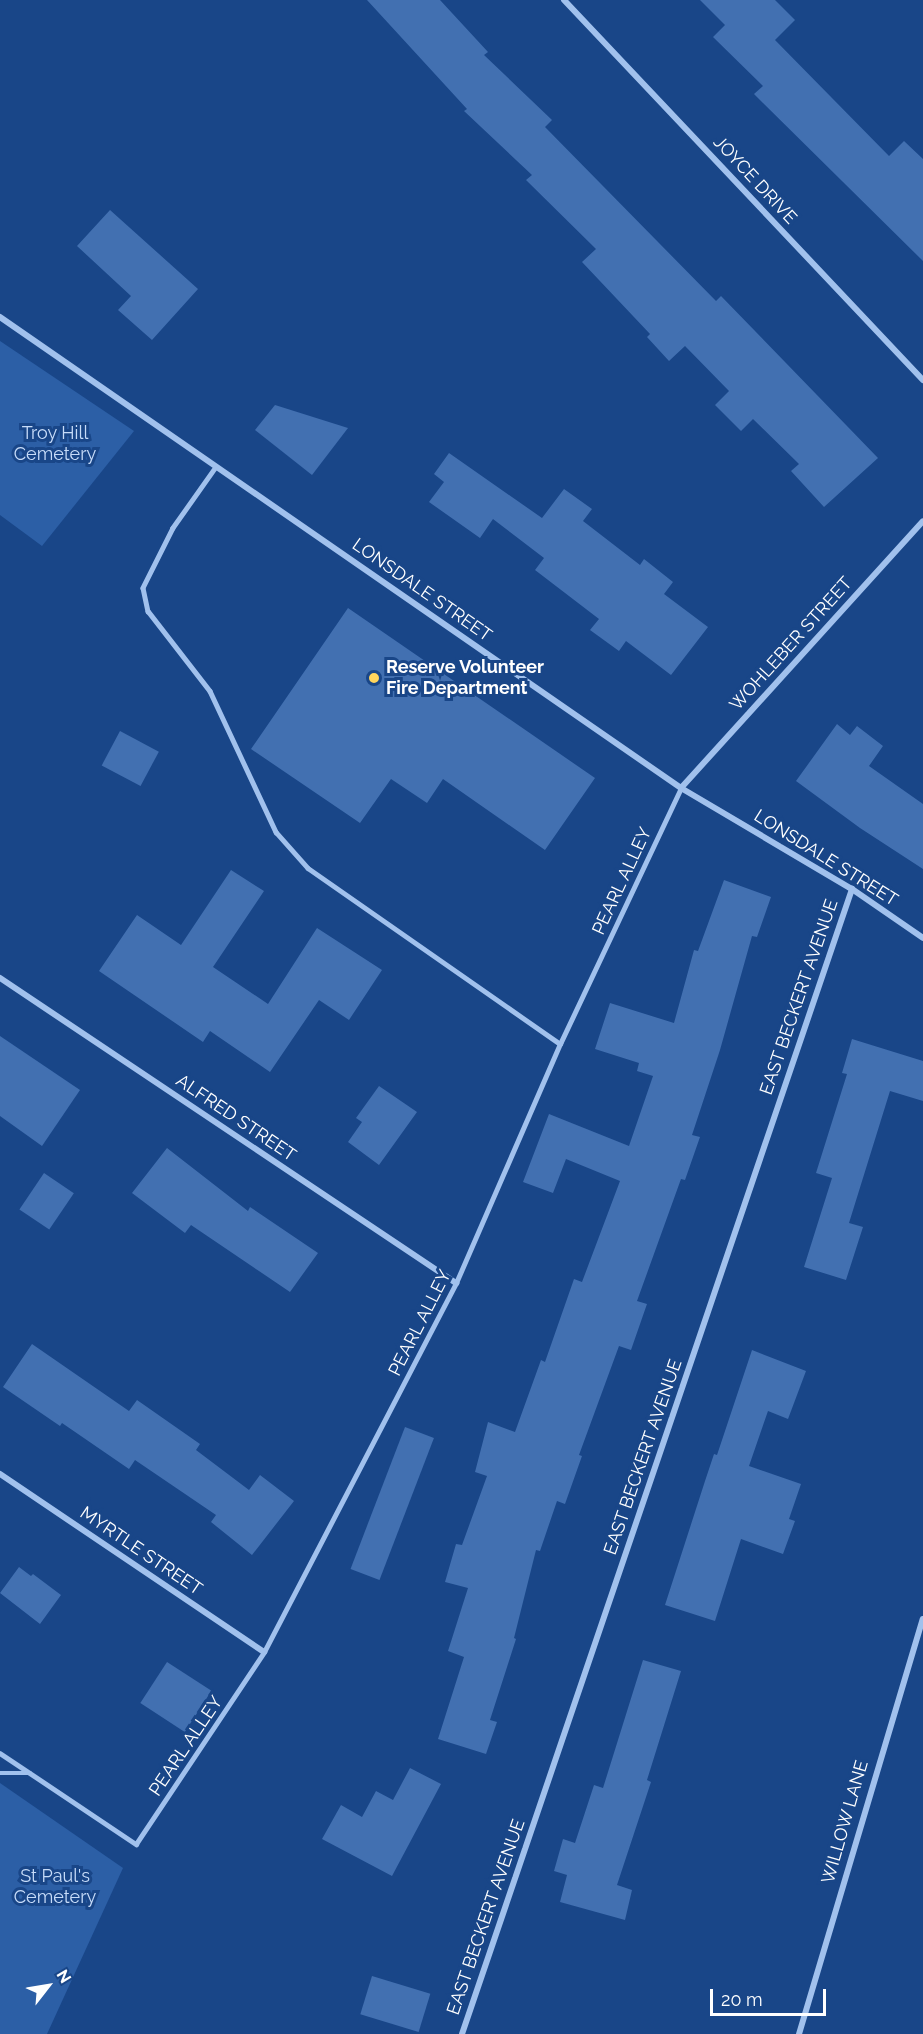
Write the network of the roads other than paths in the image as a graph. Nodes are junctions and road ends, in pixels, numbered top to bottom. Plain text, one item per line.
1 (564, 0) edge
2 (0, 317) edge
3 (923, 380) edge
4 (216, 467) junction
5 (923, 521) edge
6 (681, 788) junction
7 (852, 889) junction
8 (923, 938) edge
9 (0, 978) edge
10 (560, 1044) junction
11 (456, 1283) junction
12 (0, 1474) edge
13 (923, 1619) edge
14 (264, 1652) junction
15 (0, 1753) edge
16 (0, 1773) edge
17 (31, 1773) junction
18 (462, 2034) edge
19 (800, 2034) edge

1 - 3 street, JOYCE DRIVE
2 - 4 street, LONSDALE STREET
4 - 6 street, LONSDALE STREET
4 - 10 lane
5 - 6 street, WOHLEBER STREET
6 - 7 street, LONSDALE STREET
6 - 10 lane, PEARL ALLEY
7 - 8 street, LONSDALE STREET
7 - 18 street, EAST BECKERT AVENUE
9 - 11 street, ALFRED STREET
10 - 11 lane, PEARL ALLEY
11 - 14 lane, PEARL ALLEY
12 - 14 street, MYRTLE STREET
13 - 19 street, WILLOW LANE
14 - 17 lane, PEARL ALLEY
15 - 17 lane
16 - 17 lane

